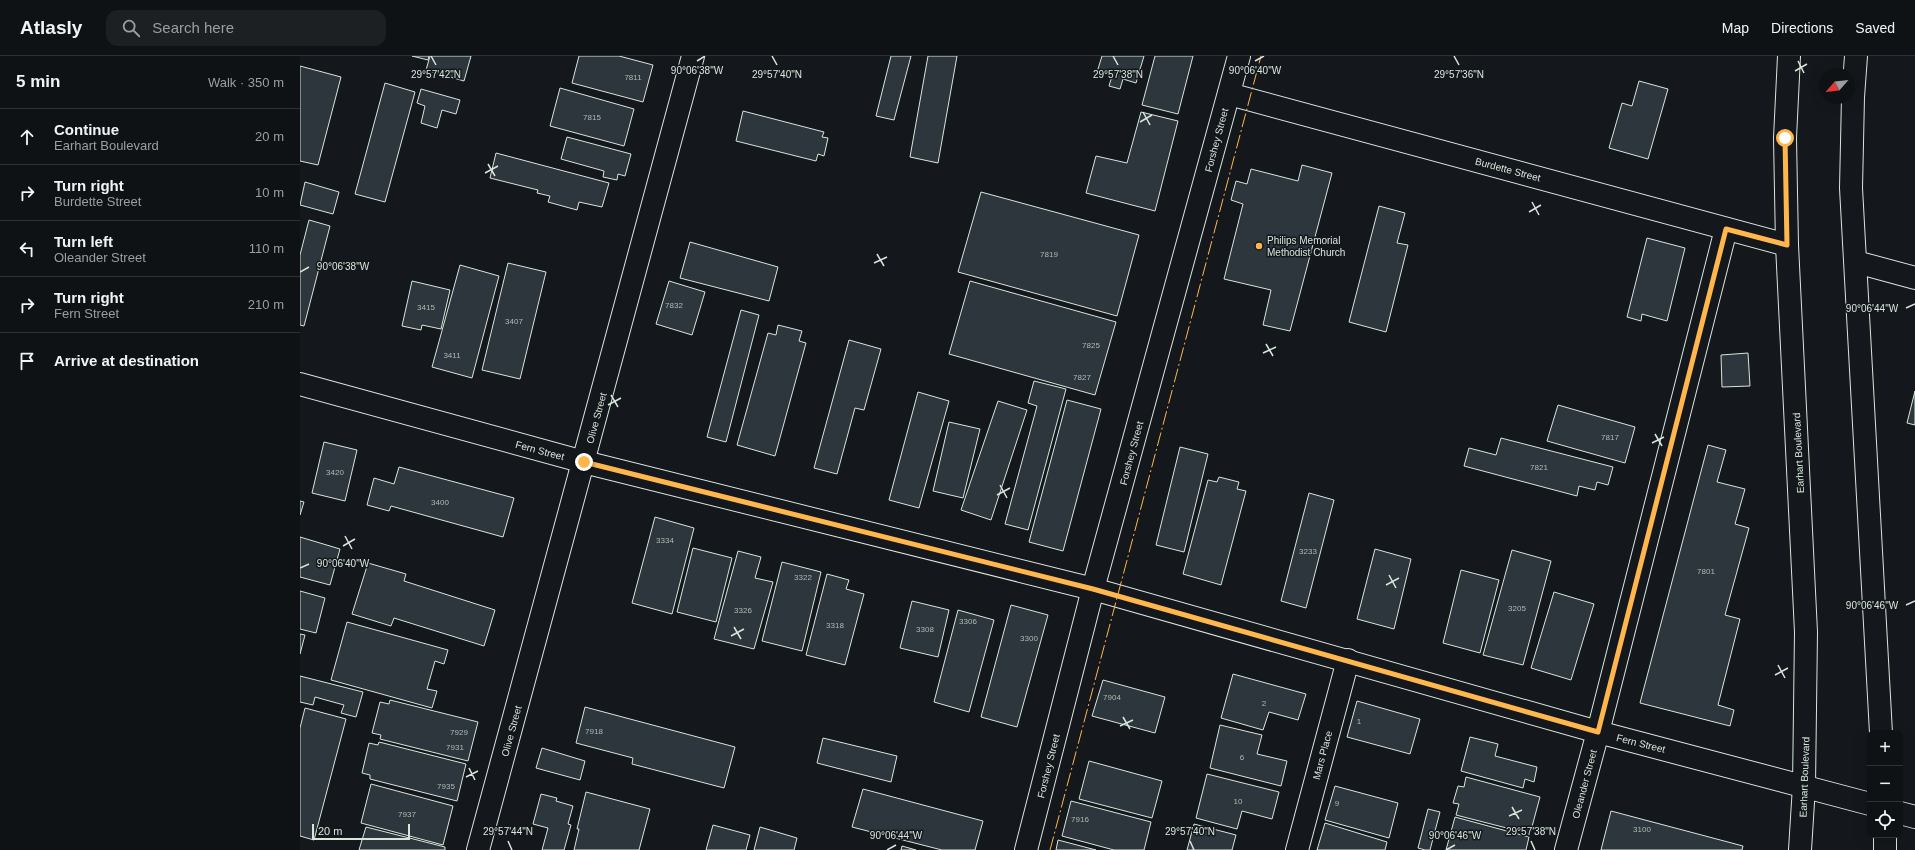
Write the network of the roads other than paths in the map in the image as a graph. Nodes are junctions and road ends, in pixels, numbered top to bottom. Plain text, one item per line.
1 (693, 56) edge
2 (1239, 56) edge
3 (1789, 56) edge
4 (1856, 56) edge
5 (1229, 94) junction
6 (1726, 229) junction
7 (1787, 245) junction
8 (1856, 262) junction
9 (1915, 278) edge
10 (300, 384) edge
11 (584, 462) junction
12 (1093, 589) junction
13 (1348, 660) junction
14 (1881, 730) edge
15 (1598, 732) junction
16 (1804, 786) junction
17 (1867, 803) edge
18 (1903, 814) edge
19 (1915, 817) edge
20 (1885, 838) edge
21 (478, 850) edge
22 (1026, 850) edge
23 (1297, 850) edge
24 (1566, 850) edge
25 (1800, 850) edge
26 (1885, 850) edge

1 - 11 street, Olive Street
2 - 5 street, Forshey Street
3 - 7 street, Earhart Boulevard
4 - 8 street
5 - 6 street, Burdette Street
5 - 12 street, Forshey Street
6 - 7 street, Burdette Street
6 - 15 street, Oleander Street
7 - 16 street, Earhart Boulevard
8 - 9 street
8 - 14 street
10 - 11 street, Fern Street
11 - 12 street, Fern Street
11 - 21 street, Olive Street
12 - 13 street, Fern Street
12 - 22 street, Forshey Street
13 - 15 street, Fern Street
13 - 23 street, Mars Place
15 - 16 street, Fern Street
15 - 24 street, Oleander Street
16 - 17 street, Fern Street
16 - 25 street, Earhart Boulevard
18 - 19 street
20 - 26 street

